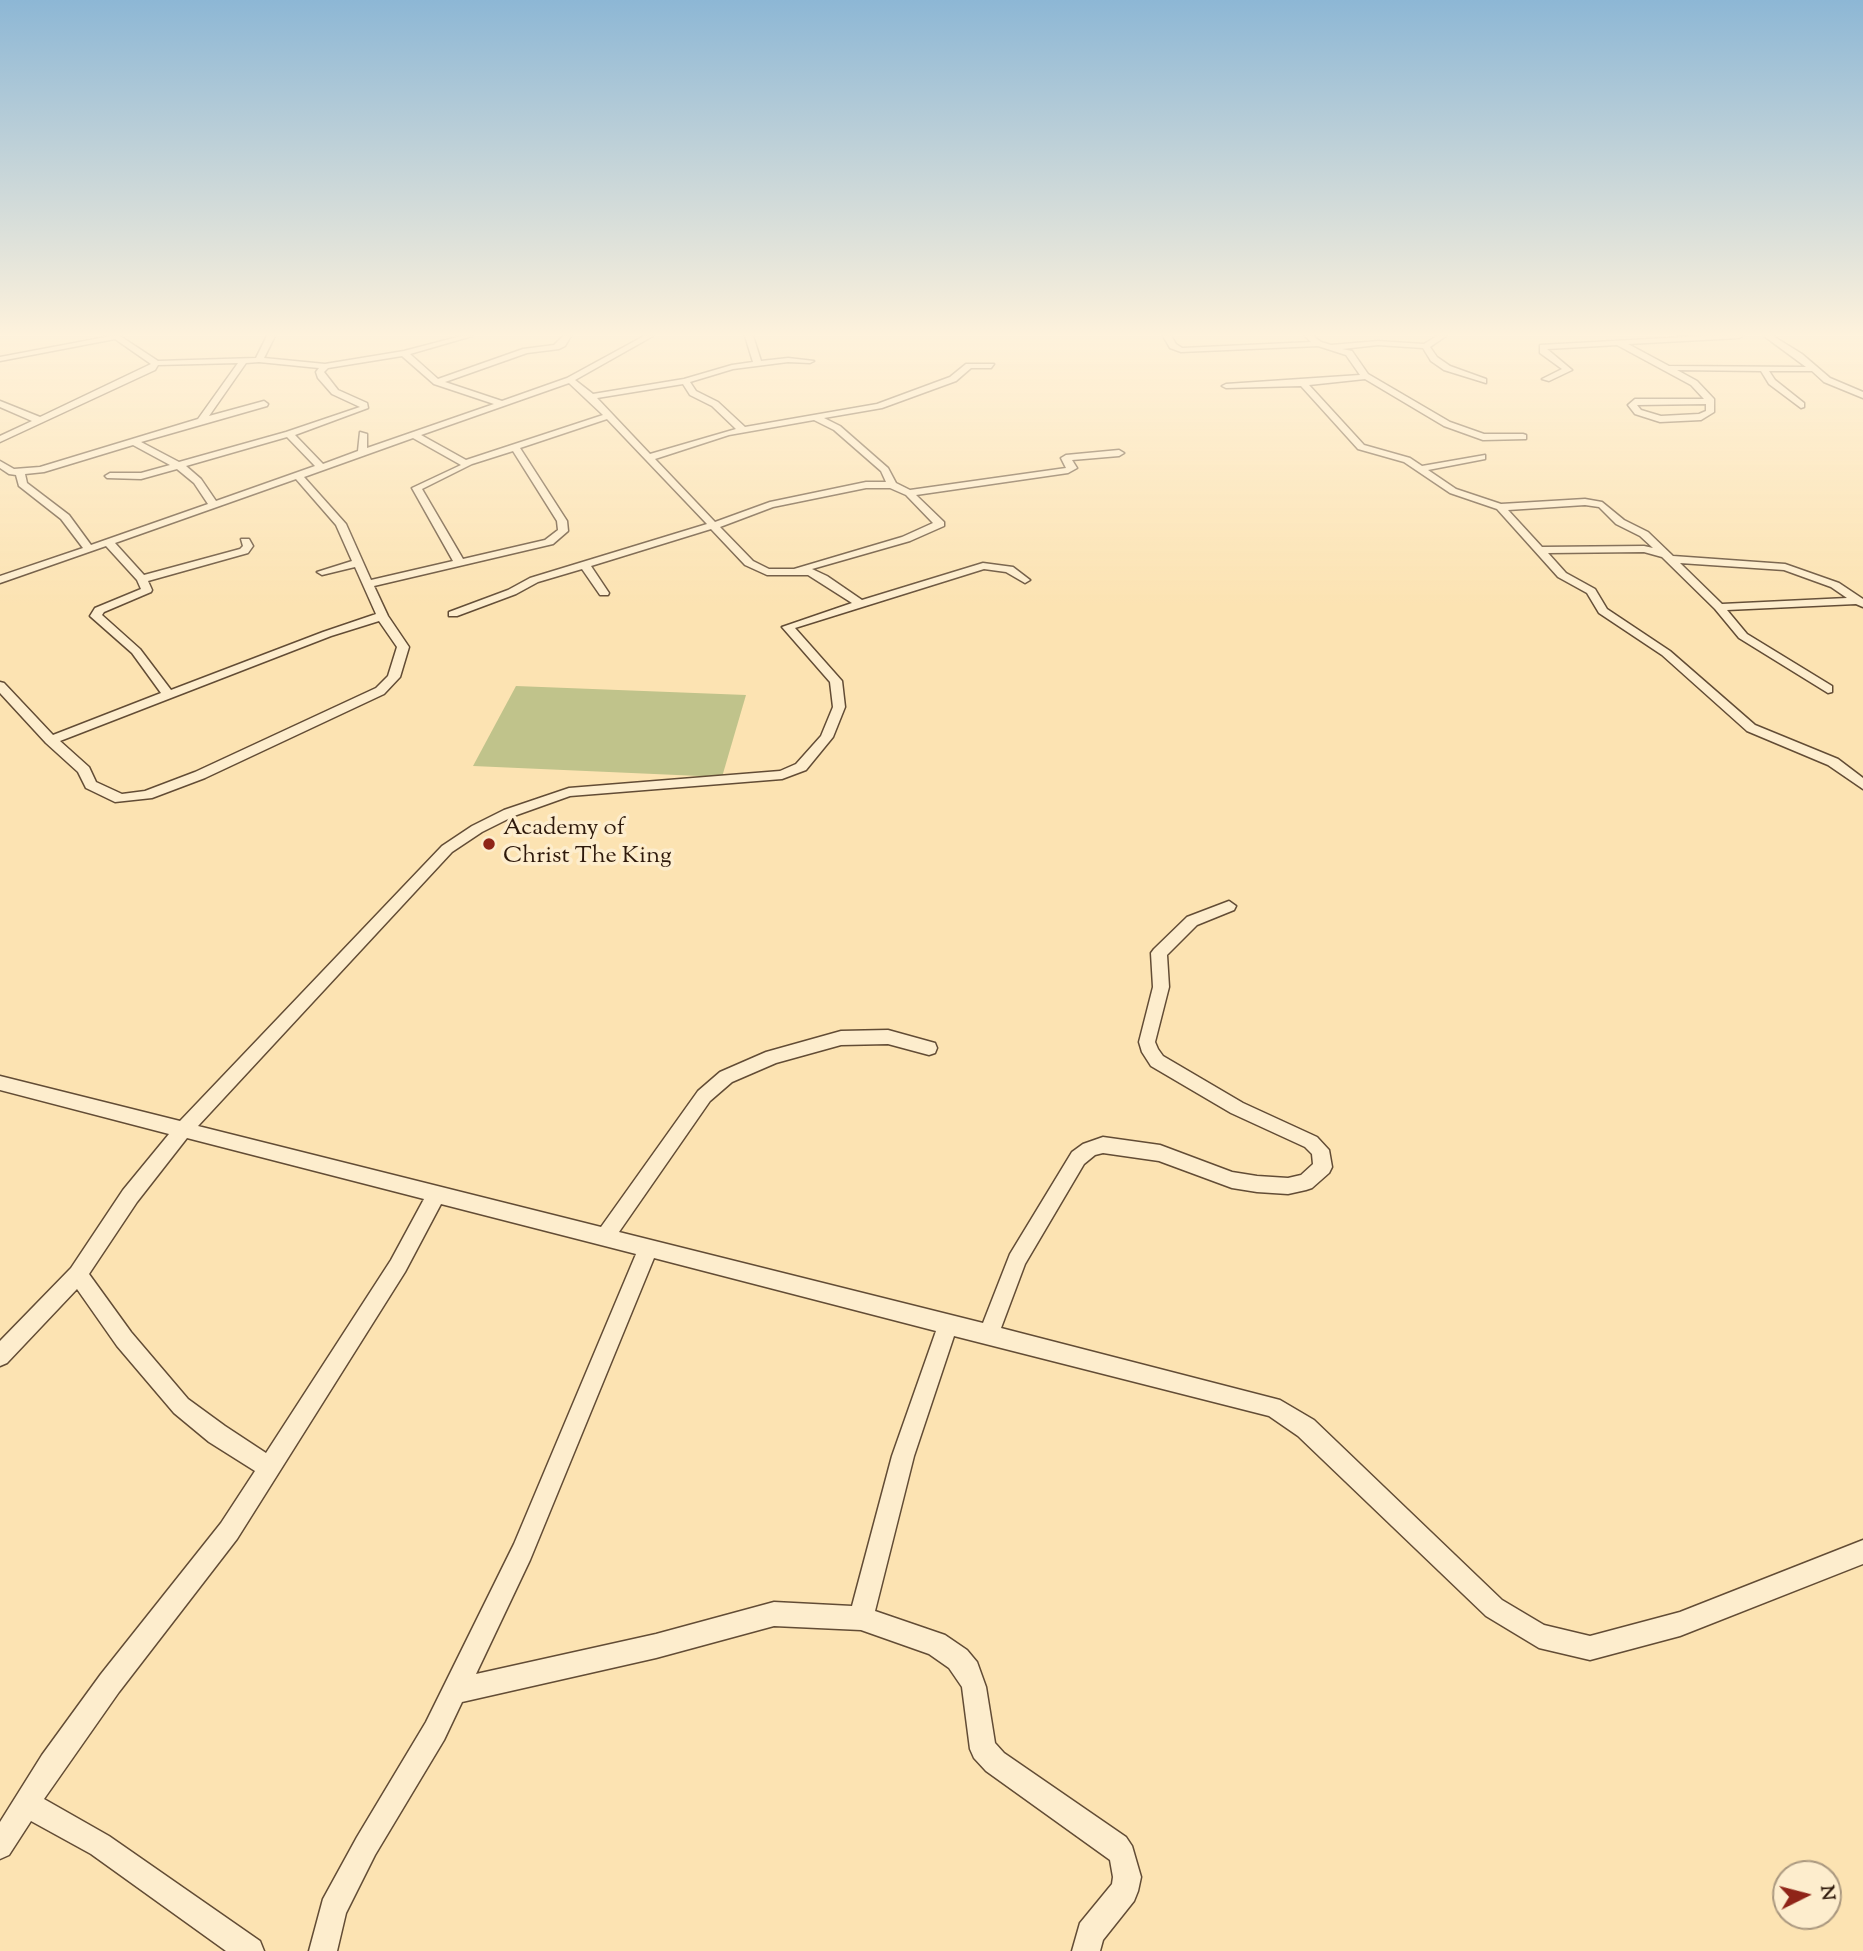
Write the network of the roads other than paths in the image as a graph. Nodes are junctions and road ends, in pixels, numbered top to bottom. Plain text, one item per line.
1 (27, 427) edge
2 (183, 427) edge
3 (309, 427) edge
4 (440, 427) edge
5 (577, 427) edge
6 (618, 427) edge
7 (740, 427) edge
8 (758, 427) edge
9 (835, 427) edge
10 (1342, 427) edge
11 (1457, 427) edge
12 (743, 430) junction
13 (289, 434) junction
14 (363, 434) dead end
15 (416, 436) junction
16 (1523, 437) dead end
17 (0, 439) edge
18 (136, 443) junction
19 (516, 449) junction
20 (1119, 453) dead end
21 (362, 454) junction
22 (1482, 457) dead end
23 (647, 458) junction
24 (467, 463) junction
25 (0, 464) edge
26 (177, 465) junction
27 (322, 468) junction
28 (1423, 468) junction
29 (20, 473) junction
30 (110, 476) dead end
31 (298, 476) junction
32 (892, 485) junction
33 (909, 493) junction
34 (214, 506) junction
35 (1500, 507) junction
36 (710, 525) junction
37 (245, 541) dead end
38 (108, 542) junction
39 (89, 549) junction
40 (1539, 550) junction
41 (1667, 557) junction
42 (359, 562) junction
43 (459, 562) junction
44 (584, 563) junction
45 (796, 571) junction
46 (322, 572) dead end
47 (142, 579) junction
48 (0, 580) edge
49 (1025, 580) dead end
50 (369, 584) junction
51 (604, 593) dead end
52 (1860, 603) edge
53 (860, 604) junction
54 (1719, 607) junction
55 (453, 614) dead end
56 (382, 616) junction
57 (0, 686) edge
58 (1828, 689) dead end
59 (168, 694) junction
60 (51, 740) junction
61 (1863, 785) edge
62 (1229, 906) dead end
63 (929, 1048) dead end
64 (0, 1083) edge
65 (182, 1131) junction
66 (436, 1195) junction
67 (604, 1238) junction
68 (648, 1249) junction
69 (78, 1274) junction
70 (948, 1325) junction
71 (988, 1336) junction
72 (0, 1356) edge
73 (269, 1467) junction
74 (1863, 1552) edge
75 (861, 1618) junction
76 (454, 1691) junction
77 (26, 1804) junction
78 (0, 1846) edge
79 (250, 1951) edge
80 (323, 1951) edge
81 (1086, 1951) edge

1 - 17 street
2 - 18 street
3 - 13 street
4 - 15 street
5 - 19 street
6 - 23 street
7 - 12 street
8 - 12 street
9 - 32 street
10 - 28 street
11 - 16 street
12 - 23 street
13 - 26 street
13 - 27 street
14 - 21 street
15 - 21 street
15 - 24 street
18 - 26 street
18 - 29 street
19 - 24 street
19 - 43 street
20 - 33 street
21 - 27 street
22 - 28 street
23 - 36 street
24 - 43 street
25 - 29 street
26 - 30 street
26 - 34 street
27 - 31 street
28 - 35 street
29 - 39 street
31 - 34 street
31 - 42 street
32 - 33 street
32 - 36 street
33 - 45 street
34 - 38 street
35 - 40 street
35 - 41 street
36 - 44 street
36 - 45 street
37 - 47 street
38 - 39 street
38 - 47 street
39 - 48 street
40 - 41 street
40 - 61 street
41 - 52 street
41 - 54 street
42 - 46 street
42 - 50 street
43 - 50 street
44 - 51 street
44 - 55 street
45 - 53 street
47 - 59 street
49 - 53 street
50 - 56 street
52 - 54 street
53 - 65 street
54 - 58 street
56 - 59 street
56 - 60 street
57 - 60 street
59 - 60 street
62 - 71 street
63 - 67 street
64 - 65 street
65 - 66 street
65 - 69 street
66 - 67 street
66 - 73 street
67 - 68 street
68 - 70 street
68 - 76 street
69 - 72 street
69 - 73 street
70 - 71 street
70 - 75 street
71 - 74 street
73 - 77 street
75 - 76 street
75 - 81 street
76 - 80 street
77 - 78 street
77 - 79 street

